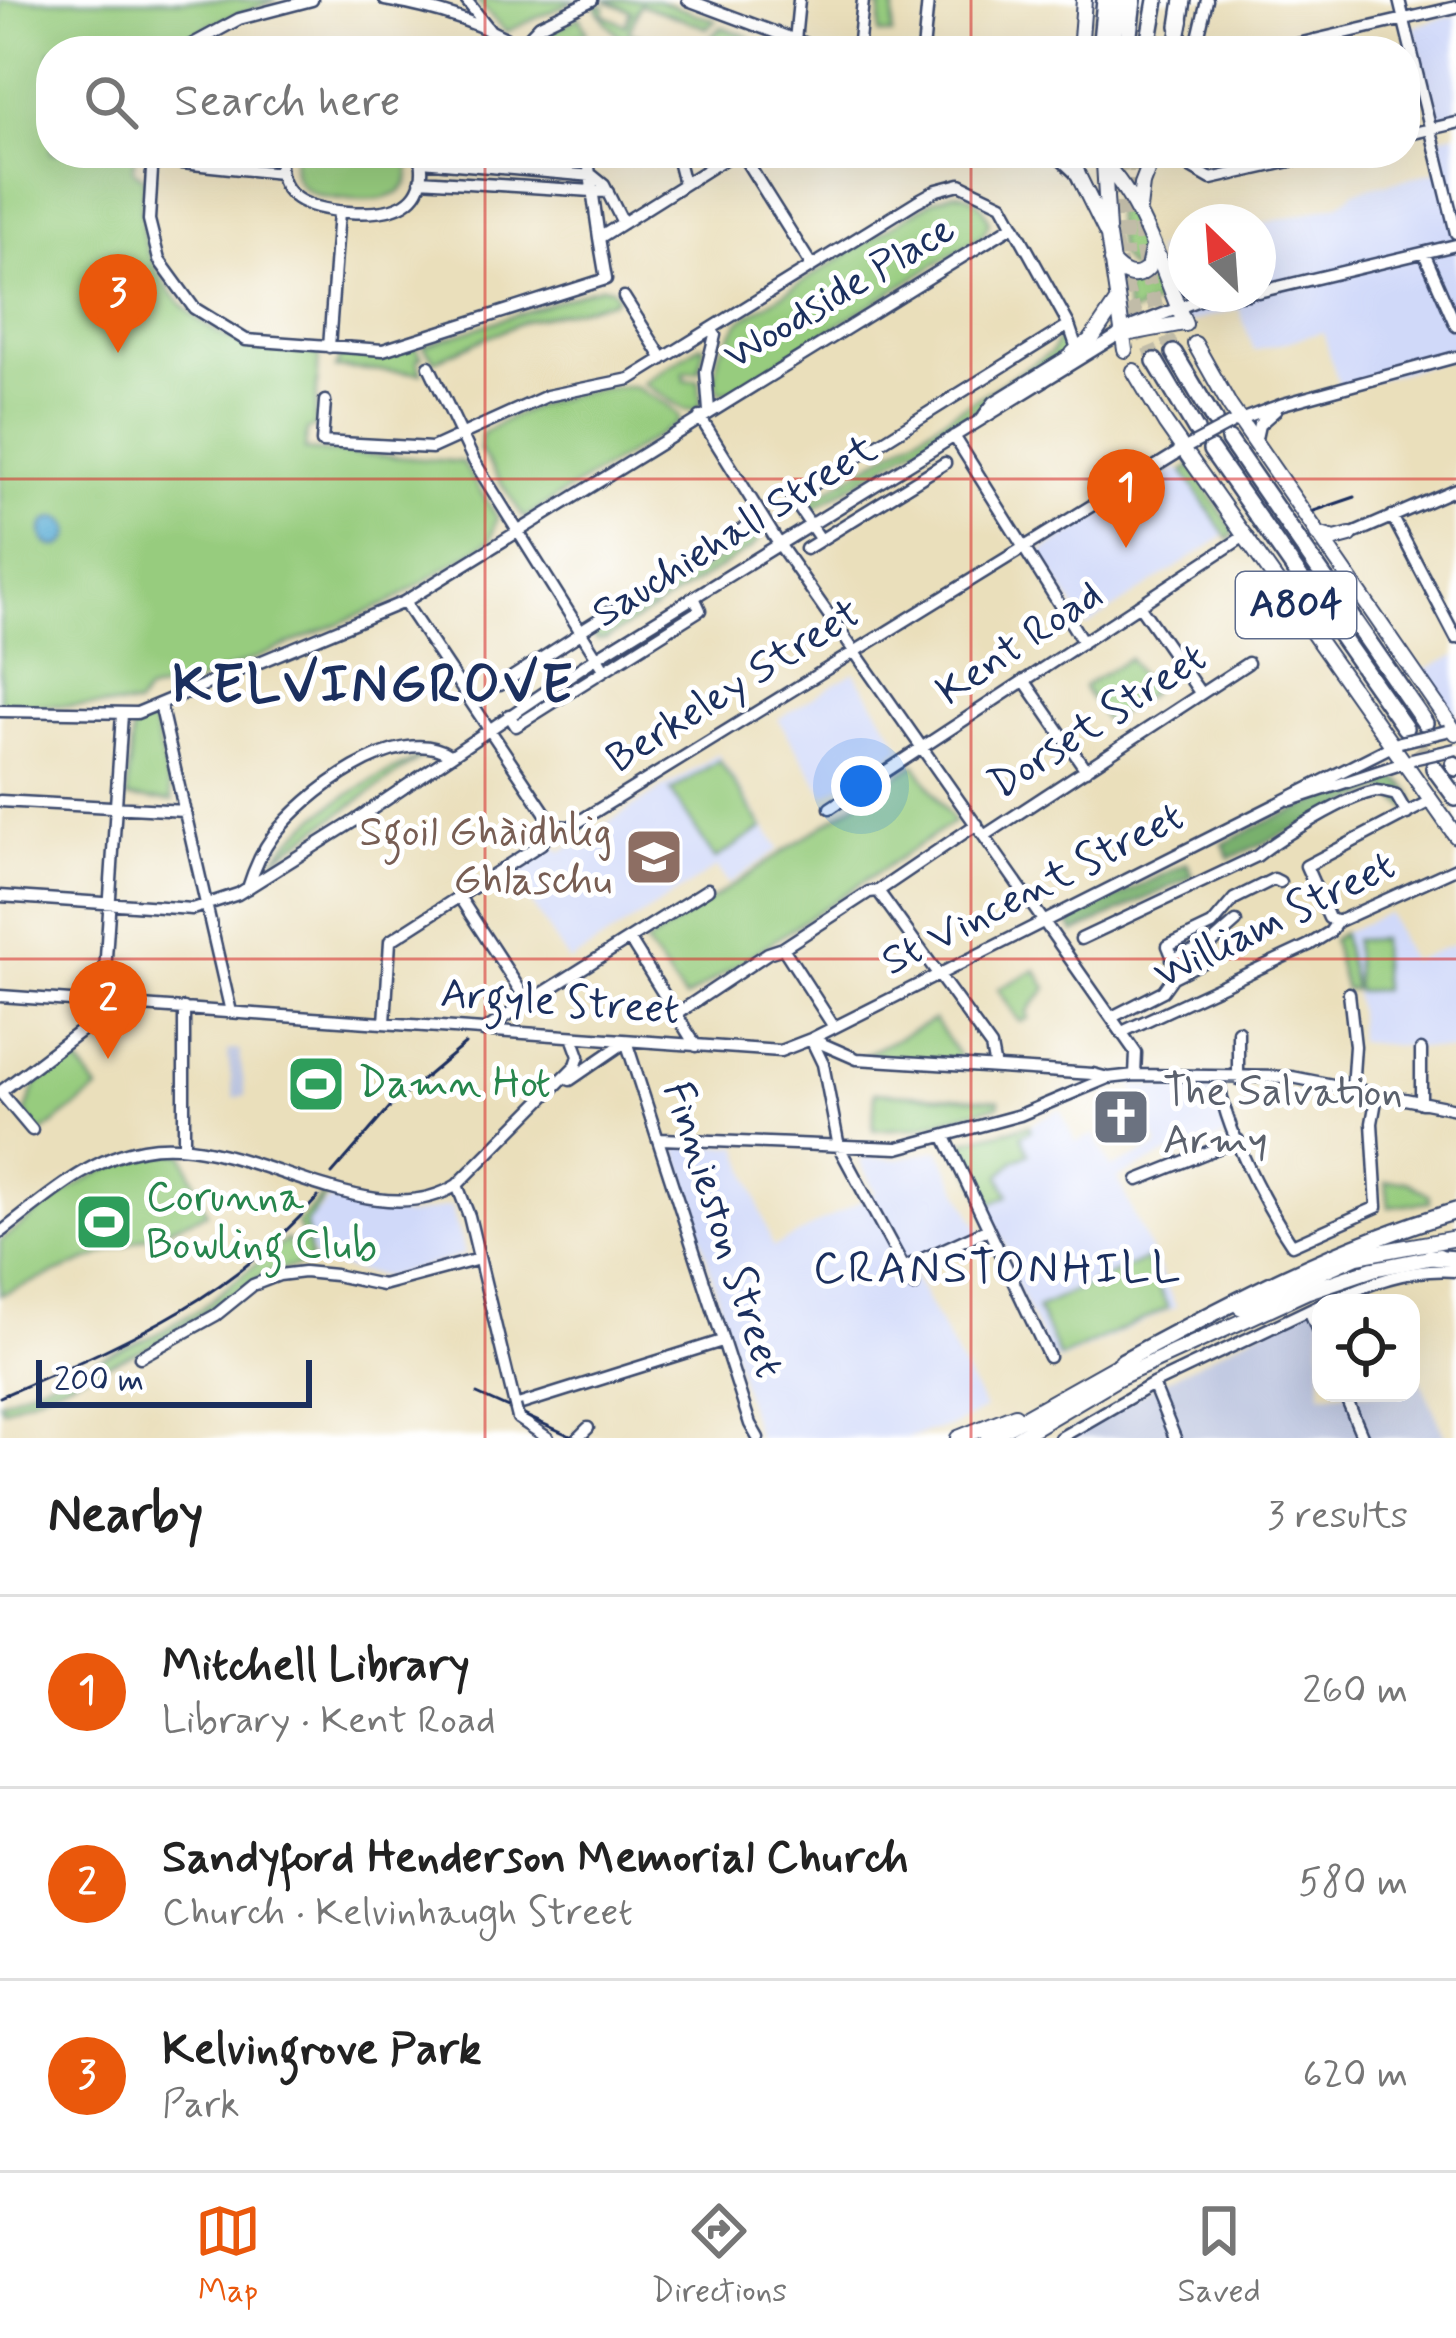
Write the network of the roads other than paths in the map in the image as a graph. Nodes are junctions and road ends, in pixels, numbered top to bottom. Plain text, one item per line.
1 (312, 0) edge
2 (385, 0) edge
3 (466, 0) edge
4 (592, 0) edge
5 (688, 0) edge
6 (863, 0) edge
7 (928, 0) edge
8 (1084, 0) edge
9 (1105, 0) edge
10 (1119, 0) edge
11 (1133, 0) edge
12 (1152, 0) edge
13 (1186, 0) edge
14 (1207, 0) edge
15 (1399, 0) edge
16 (799, 2) edge
17 (705, 3) edge
18 (1456, 7) edge
19 (1404, 19) junction
20 (1179, 26) joint
21 (490, 30) junction
22 (208, 36) edge
23 (501, 36) edge
24 (535, 36) edge
25 (785, 36) edge
26 (795, 36) edge
27 (859, 36) edge
28 (924, 36) edge
29 (1081, 36) edge
30 (1101, 36) edge
31 (1113, 36) edge
32 (1129, 36) edge
33 (1147, 36) edge
34 (1177, 36) edge
35 (1199, 36) edge
36 (1332, 36) edge
37 (1408, 36) edge
38 (1420, 81) edge
39 (1456, 123) edge
40 (1432, 128) junction
41 (1420, 131) edge
42 (153, 168) edge
43 (246, 168) edge
44 (280, 168) edge
45 (421, 168) edge
46 (501, 168) edge
47 (591, 168) edge
48 (680, 168) edge
49 (712, 168) edge
50 (748, 168) edge
51 (1070, 168) edge
52 (1076, 168) edge
53 (1112, 168) edge
54 (1118, 168) edge
55 (1148, 168) edge
56 (1193, 168) edge
57 (1261, 168) edge
58 (523, 171) junction
59 (280, 172) junction
60 (1078, 175) junction
61 (593, 176) junction
62 (420, 181) junction
63 (684, 184) junction
64 (522, 185) junction
65 (591, 190) junction
66 (608, 192) junction
67 (1452, 201) edge
68 (339, 212) junction
69 (1139, 214) junction
70 (622, 223) junction
71 (1014, 225) junction
72 (1456, 232) edge
73 (1148, 233) junction
74 (1108, 236) junction
75 (599, 238) junction
76 (1456, 245) edge
77 (1152, 250) junction
78 (1424, 253) junction
79 (1111, 261) junction
80 (812, 266) junction
81 (1168, 267) edge
82 (1168, 286) edge
83 (1276, 288) edge
84 (624, 297) dead end
85 (1116, 303) junction
86 (1171, 312) edge
87 (1180, 312) edge
88 (1069, 325) junction
89 (1456, 326) edge
90 (711, 329) junction
91 (1122, 342) junction
92 (1196, 344) dead end
93 (329, 347) junction
94 (1073, 353) junction
95 (1174, 353) tunnel mouth
96 (1456, 357) edge
97 (663, 359) junction
98 (1155, 362) tunnel mouth
99 (429, 366) dead end
100 (1134, 371) dead end
101 (325, 401) dead end
102 (1283, 404) junction
103 (705, 414) junction
104 (1214, 420) dead end
105 (979, 421) junction
106 (1234, 428) junction
107 (461, 433) junction
108 (954, 436) junction
109 (1190, 441) junction
110 (1256, 443) junction
111 (1211, 450) dead end
112 (925, 454) junction
113 (1456, 489) edge
114 (1392, 516) junction
115 (762, 517) junction
116 (810, 524) junction
117 (517, 530) junction
118 (1317, 534) junction
119 (1246, 535) junction
120 (1350, 535) junction
121 (820, 540) junction
122 (779, 544) junction
123 (1023, 547) junction
124 (806, 549) dead end
125 (1337, 563) junction
126 (694, 597) junction
127 (404, 602) junction
128 (1139, 605) junction
129 (581, 632) junction
130 (1456, 638) edge
131 (1083, 642) junction
132 (854, 651) junction
133 (597, 657) junction
134 (1249, 663) dead end
135 (604, 669) junction
136 (1024, 680) junction
137 (500, 685) dead end
138 (1202, 694) junction
139 (160, 704) junction
140 (0, 711) edge
141 (122, 714) junction
142 (509, 715) junction
143 (1425, 723) tunnel mouth
144 (488, 729) junction
145 (1453, 730) edge
146 (1400, 738) junction
147 (923, 748) junction
148 (450, 755) junction
149 (1455, 760) edge
150 (1410, 761) junction
151 (1085, 770) junction
152 (1456, 798) edge
153 (1432, 800) junction
154 (1286, 801) junction
155 (0, 802) edge
156 (116, 807) junction
157 (830, 808) dead end
158 (1456, 809) edge
159 (185, 812) junction
160 (1407, 814) junction
161 (976, 824) junction
162 (554, 826) junction
163 (984, 836) junction
164 (1456, 836) edge
165 (1456, 868) edge
166 (1280, 882) dead end
167 (248, 888) junction
168 (708, 889) dead end
169 (878, 891) junction
170 (458, 895) junction
171 (0, 896) edge
172 (109, 903) junction
173 (207, 907) junction
174 (1044, 922) junction
175 (1236, 922) dead end
176 (1337, 922) junction
177 (1081, 939) dead end
178 (630, 940) junction
179 (1210, 944) junction
180 (783, 949) junction
181 (1182, 965) junction
182 (938, 974) junction
183 (1349, 993) dead end
184 (0, 996) edge
185 (98, 1003) junction
186 (529, 1004) junction
187 (184, 1008) junction
188 (231, 1012) junction
189 (1112, 1017) junction
190 (681, 1018) junction
191 (385, 1023) junction
192 (834, 1027) junction
193 (482, 1031) junction
194 (1238, 1031) dead end
195 (1122, 1032) junction
196 (521, 1034) junction
197 (572, 1037) junction
198 (811, 1039) junction
199 (626, 1042) junction
200 (696, 1046) junction
201 (1354, 1046) junction
202 (1372, 1047) dead end
203 (1421, 1050) dead end
204 (995, 1068) junction
205 (1053, 1072) junction
206 (1135, 1076) junction
207 (1108, 1078) junction
208 (1219, 1079) junction
209 (1238, 1079) junction
210 (1352, 1089) junction
211 (0, 1092) edge
212 (551, 1093) junction
213 (1377, 1095) junction
214 (1059, 1099) junction
215 (1421, 1103) junction
216 (1456, 1109) edge
217 (32, 1130) dead end
218 (944, 1137) junction
219 (661, 1139) junction
220 (1238, 1140) junction
221 (184, 1146) junction
222 (839, 1147) junction
223 (1138, 1180) dead end
224 (457, 1185) junction
225 (1456, 1210) edge
226 (988, 1229) junction
227 (0, 1233) edge
228 (1456, 1238) edge
229 (1430, 1257) joint
230 (478, 1259) junction
231 (905, 1268) junction
232 (1455, 1268) edge
233 (914, 1286) dead end
234 (1348, 1294) edge
235 (1312, 1308) edge
236 (722, 1341) junction
237 (163, 1347) junction
238 (140, 1357) dead end
239 (1048, 1357) dead end
240 (165, 1360) dead end
241 (1120, 1370) junction
242 (1096, 1376) junction
243 (1153, 1384) junction
244 (1348, 1402) edge
245 (519, 1409) junction
246 (753, 1433) edge
247 (548, 1438) edge
248 (958, 1438) edge
249 (988, 1438) edge
250 (1017, 1438) edge
251 (1033, 1438) edge
252 (1060, 1438) edge
253 (1175, 1438) edge
254 (1363, 1438) edge

1 - 22 street
2 - 21 street
3 - 21 street
4 - 24 street
5 - 17 street
6 - 27 street
7 - 28 street
8 - 29 main road
9 - 30 highway
10 - 31 highway
11 - 32 highway
12 - 33 highway
13 - 20 highway
14 - 35 street
15 - 19 street
16 - 26 street
17 - 25 street
18 - 19 street
19 - 36 street
19 - 37 street
20 - 34 main road
21 - 23 street
38 - 40 street
39 - 40 street
40 - 41 street
40 - 67 street
42 - 93 street
43 - 59 street
44 - 59 street
45 - 62 street
46 - 58 street
47 - 61 street
48 - 63 street
49 - 63 street
50 - 80 street
51 - 60 street
52 - 60 main road
53 - 74 main road
54 - 69 main road
55 - 69 main road
56 - 57 street
58 - 61 street
58 - 64 street
59 - 68 street
60 - 74 main road
61 - 65 street
61 - 66 street
62 - 64 street
62 - 68 street
63 - 70 street
64 - 65 street
65 - 66 street
65 - 75 street
66 - 70 street
67 - 72 street
68 - 93 street
69 - 73 main road
70 - 75 street
71 - 80 street
71 - 88 street
71 - 103 street, Woodside Place
73 - 77 main road
73 - 81 street
74 - 79 main road
75 - 93 street
76 - 78 street
77 - 79 main road
77 - 82 main road
78 - 83 street
78 - 89 street
79 - 85 main road
80 - 90 street
84 - 97 street
85 - 91 main road
85 - 94 main road
86 - 91 street, Sauchiehall Street
87 - 91 main road
88 - 94 street
88 - 116 street
90 - 97 street
90 - 103 street
91 - 105 street, Sauchiehall Street
92 - 106 main road, A804
94 - 105 street
95 - 104 highway
96 - 102 street, Berkeley Street
97 - 107 street
98 - 109 highway
99 - 107 street
100 - 109 main road, A804
101 - 107 street
102 - 106 street, Berkeley Street
102 - 110 street
103 - 115 street
103 - 117 street, Woodside Place
105 - 108 street, Sauchiehall Street
106 - 109 street, Berkeley Street, bridge
106 - 110 main road, A804
106 - 143 highway
107 - 117 street
108 - 112 street, Sauchiehall Street
108 - 123 street
109 - 119 main road, A804
109 - 123 street, Berkeley Street
110 - 118 main road, A804
111 - 146 highway
112 - 116 street, Sauchiehall Street
112 - 121 street
113 - 114 street
114 - 120 street
114 - 130 street
115 - 122 street
115 - 129 street
116 - 121 street
116 - 122 street, Sauchiehall Street
117 - 127 street, Woodside Place
117 - 129 street
118 - 120 main road
118 - 125 main road, A804
119 - 128 street, Kent Road
119 - 146 main road, A804
120 - 125 main road
121 - 124 street
122 - 126 street, Sauchiehall Street
122 - 132 street
123 - 131 street
123 - 132 street, Berkeley Street
125 - 145 main road, A804
126 - 133 street, Sauchiehall Street
126 - 135 street
127 - 139 street, Woodside Place
127 - 144 street
128 - 131 street, Kent Road
128 - 138 street
129 - 133 street
129 - 137 street
131 - 136 street, Kent Road
132 - 147 street
132 - 162 street, Berkeley Street
133 - 135 street
133 - 142 street, Sauchiehall Street
134 - 138 street, Dorset Street
135 - 142 street
136 - 147 street, Kent Road
136 - 151 street
138 - 151 street, Dorset Street
139 - 141 street, Woodside Place
139 - 159 street
140 - 141 street, Woodside Place
141 - 156 street
142 - 144 street, Sauchiehall Street
144 - 148 street, Sauchiehall Street
144 - 162 street
145 - 146 street, St Vincent Street, bridge
146 - 150 main road, A804
146 - 154 street, St Vincent Street
147 - 157 street, Kent Road
147 - 161 street
148 - 167 street, Sauchiehall Street
148 - 167 street
149 - 150 street, St Vincent Street, bridge
150 - 153 main road, A804
150 - 154 street, St Vincent Street
151 - 163 street, Dorset Street
152 - 158 highway
153 - 160 street
153 - 164 main road, A804
154 - 174 street, St Vincent Street
155 - 156 street
156 - 159 street
156 - 172 street
159 - 173 street
160 - 176 street
160 - 177 street
161 - 163 street
161 - 169 street
162 - 170 street, Berkeley Street
163 - 174 street
165 - 176 street, William Street
166 - 181 street
167 - 173 street, Sauchiehall Street
168 - 178 street
169 - 180 street
169 - 182 street
170 - 186 street
170 - 191 street, Berkeley Street
171 - 172 street, Sauchiehall Street
172 - 173 street, Sauchiehall Street
172 - 185 street
173 - 188 street
174 - 182 street, St Vincent Street
174 - 189 street
175 - 179 street
176 - 195 street, William Street
178 - 186 street
178 - 190 street
179 - 181 street
179 - 181 street
180 - 190 street
180 - 192 street
181 - 189 street
182 - 192 street, St Vincent Street
182 - 204 street
183 - 201 street
184 - 185 street, Argyle Street
185 - 187 street, Argyle Street
185 - 211 street
186 - 193 street
186 - 196 street
187 - 188 street, Argyle Street
187 - 221 street
188 - 191 street, Argyle Street
189 - 195 street
190 - 200 street
191 - 193 street, Argyle Street
192 - 198 street, St Vincent Street
193 - 196 street, Argyle Street
194 - 209 street
195 - 206 street
196 - 197 street, Argyle Street
197 - 199 street, Argyle Street
197 - 212 street
198 - 200 street, Argyle Street
198 - 204 street
198 - 222 street
199 - 200 street, Argyle Street
199 - 212 street
199 - 219 street, Finnieston Street
201 - 202 street
201 - 210 street
203 - 215 street
204 - 205 street
205 - 207 street
205 - 214 street
206 - 207 street
206 - 208 street
207 - 214 street
208 - 209 street
208 - 220 street
209 - 210 street
210 - 213 street
211 - 217 street
212 - 224 street
213 - 215 street
213 - 220 street
214 - 218 street
215 - 216 street
218 - 222 street
218 - 226 street
219 - 222 street
219 - 236 street, Finnieston Street
220 - 223 street
221 - 224 street
221 - 227 street
222 - 231 street
224 - 230 street
225 - 241 highway
226 - 231 street
226 - 239 street
228 - 241 main road
229 - 232 highway
229 - 241 main road
230 - 237 street
230 - 245 street, bridge
231 - 233 street
232 - 234 street
235 - 243 street
236 - 245 street
236 - 246 street, Finnieston Street
237 - 238 street
237 - 240 street
241 - 242 main road
241 - 250 main road
241 - 251 main road
242 - 248 main road
242 - 249 main road
243 - 252 street
243 - 253 street
244 - 254 street
245 - 247 street

